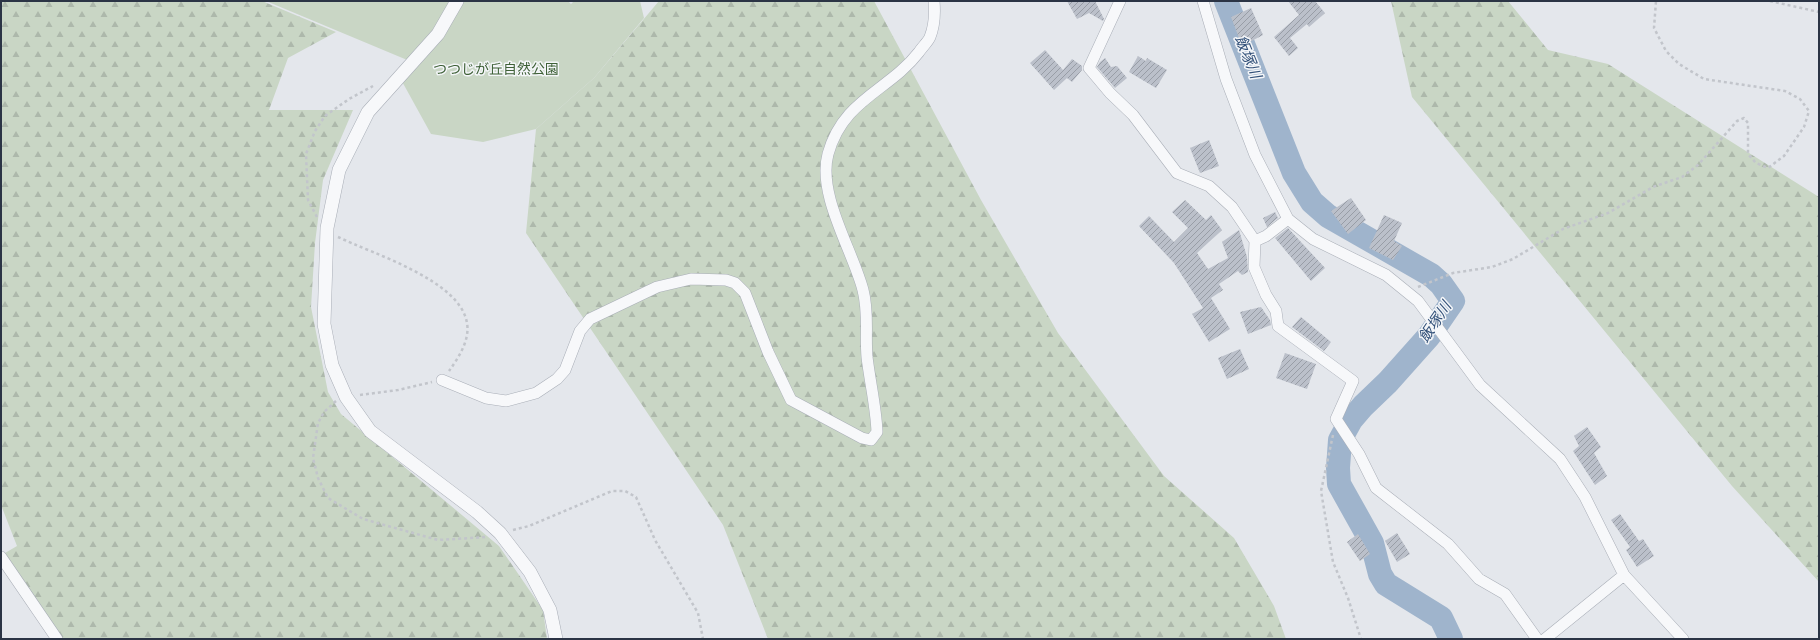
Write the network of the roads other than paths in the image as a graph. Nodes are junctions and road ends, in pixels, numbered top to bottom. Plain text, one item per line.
1 (457, 1) edge
2 (934, 1) edge
3 (1120, 1) edge
4 (1203, 1) edge
5 (1288, 219) junction
6 (1256, 241) junction
7 (442, 380) road end
8 (1, 557) edge
9 (1624, 576) junction
10 (57, 639) edge
11 (556, 639) edge
12 (1537, 639) edge
13 (1545, 639) edge
14 (1683, 639) edge

1 - 11 street
2 - 7 street
3 - 6 street
4 - 5 street
5 - 6 street
5 - 9 street
6 - 12 street
8 - 10 street
9 - 13 street
9 - 14 street

